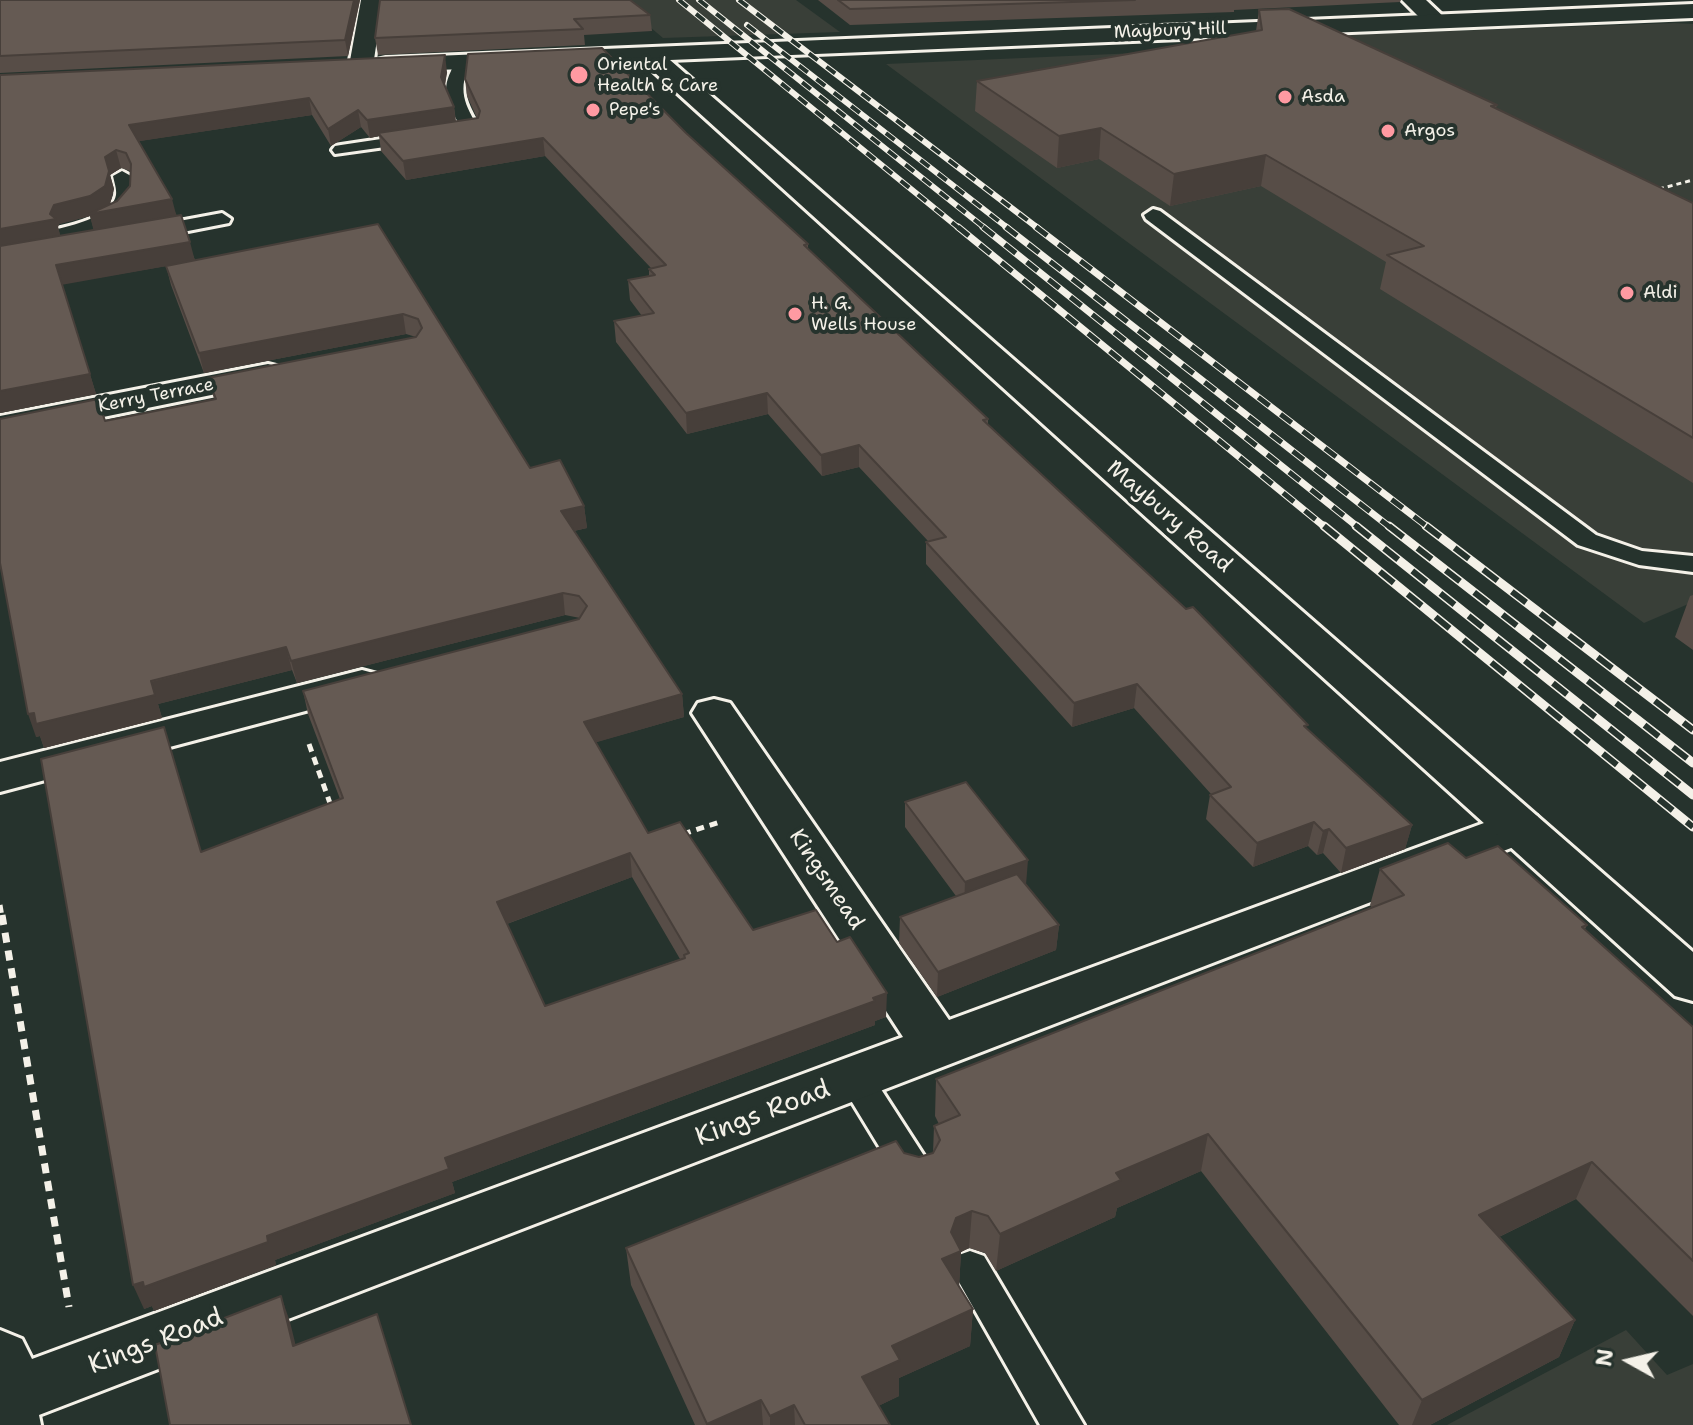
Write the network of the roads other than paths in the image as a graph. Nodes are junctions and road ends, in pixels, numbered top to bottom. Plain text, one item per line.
1 (372, 0) edge
2 (1413, 0) edge
3 (1693, 11) edge
4 (1435, 20) junction
5 (646, 52) junction
6 (461, 66) junction
7 (341, 150) edge
8 (122, 176) edge
9 (1153, 215) dead end
10 (222, 219) dead end
11 (133, 235) edge
12 (104, 240) edge
13 (0, 244) edge
14 (0, 258) edge
15 (298, 368) edge
16 (0, 427) edge
17 (1693, 564) edge
18 (399, 673) edge
19 (714, 713) dead end
20 (0, 777) edge
21 (1520, 827) junction
22 (1693, 982) edge
23 (938, 1047) junction
24 (856, 1079) junction
25 (917, 1176) edge
26 (970, 1268) dead end
27 (4, 1394) edge
28 (1063, 1425) edge

1 - 6 street, Maybury Hill
2 - 4 street
3 - 4 street, Maybury Hill
4 - 5 street, Maybury Hill
5 - 6 street, Maybury Hill
5 - 21 street, Maybury Road
6 - 7 lane
8 - 13 lane
9 - 17 lane
10 - 11 lane
12 - 14 lane
15 - 16 street, Kerry Terrace
18 - 20 street
19 - 23 street, Kingsmead
21 - 22 street, Maybury Road
21 - 23 street, Kings Road
23 - 24 street, Kings Road
24 - 25 lane
24 - 27 street, Kings Road
26 - 28 lane

